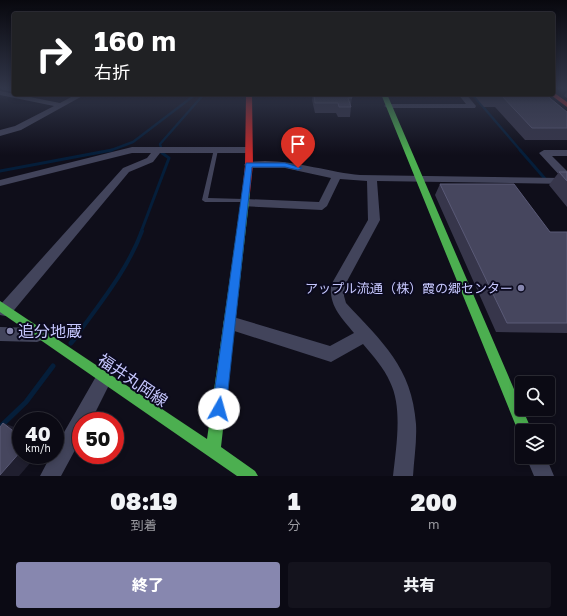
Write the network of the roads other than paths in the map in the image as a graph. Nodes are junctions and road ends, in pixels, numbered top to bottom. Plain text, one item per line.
1 (49, 111) edge
2 (249, 111) edge
3 (390, 111) edge
4 (0, 133) edge
5 (156, 150) junction
6 (216, 150) junction
7 (248, 150) junction
8 (567, 153) edge
9 (248, 165) junction
10 (337, 176) junction
11 (567, 177) edge
12 (372, 178) junction
13 (419, 179) junction
14 (567, 181) edge
15 (0, 182) edge
16 (245, 202) junction
17 (3, 308) edge
18 (230, 323) junction
19 (0, 334) edge
20 (42, 335) junction
21 (365, 335) junction
22 (104, 379) junction
23 (522, 424) edge
24 (213, 452) junction
25 (539, 464) edge
26 (232, 465) junction
27 (50, 476) edge
28 (234, 476) edge
29 (250, 476) edge
30 (403, 476) edge
31 (544, 476) edge

1 - 4 street
2 - 7 main road
3 - 13 main road
5 - 6 street
5 - 15 street
5 - 17 street
6 - 7 street
6 - 16 lane
7 - 9 main road
8 - 11 street
9 - 10 street
9 - 16 main road
10 - 12 street
10 - 16 street
12 - 13 street
12 - 21 street
13 - 14 street
13 - 23 main road
16 - 18 main road
17 - 20 main road, 福井丸岡線
18 - 21 street
18 - 24 main road
19 - 20 street
20 - 22 main road, 福井丸岡線
21 - 30 street
22 - 24 main road, 福井丸岡線
22 - 27 street
24 - 26 main road, 福井丸岡線
25 - 31 street
26 - 28 main road
26 - 29 main road, 福井丸岡線

